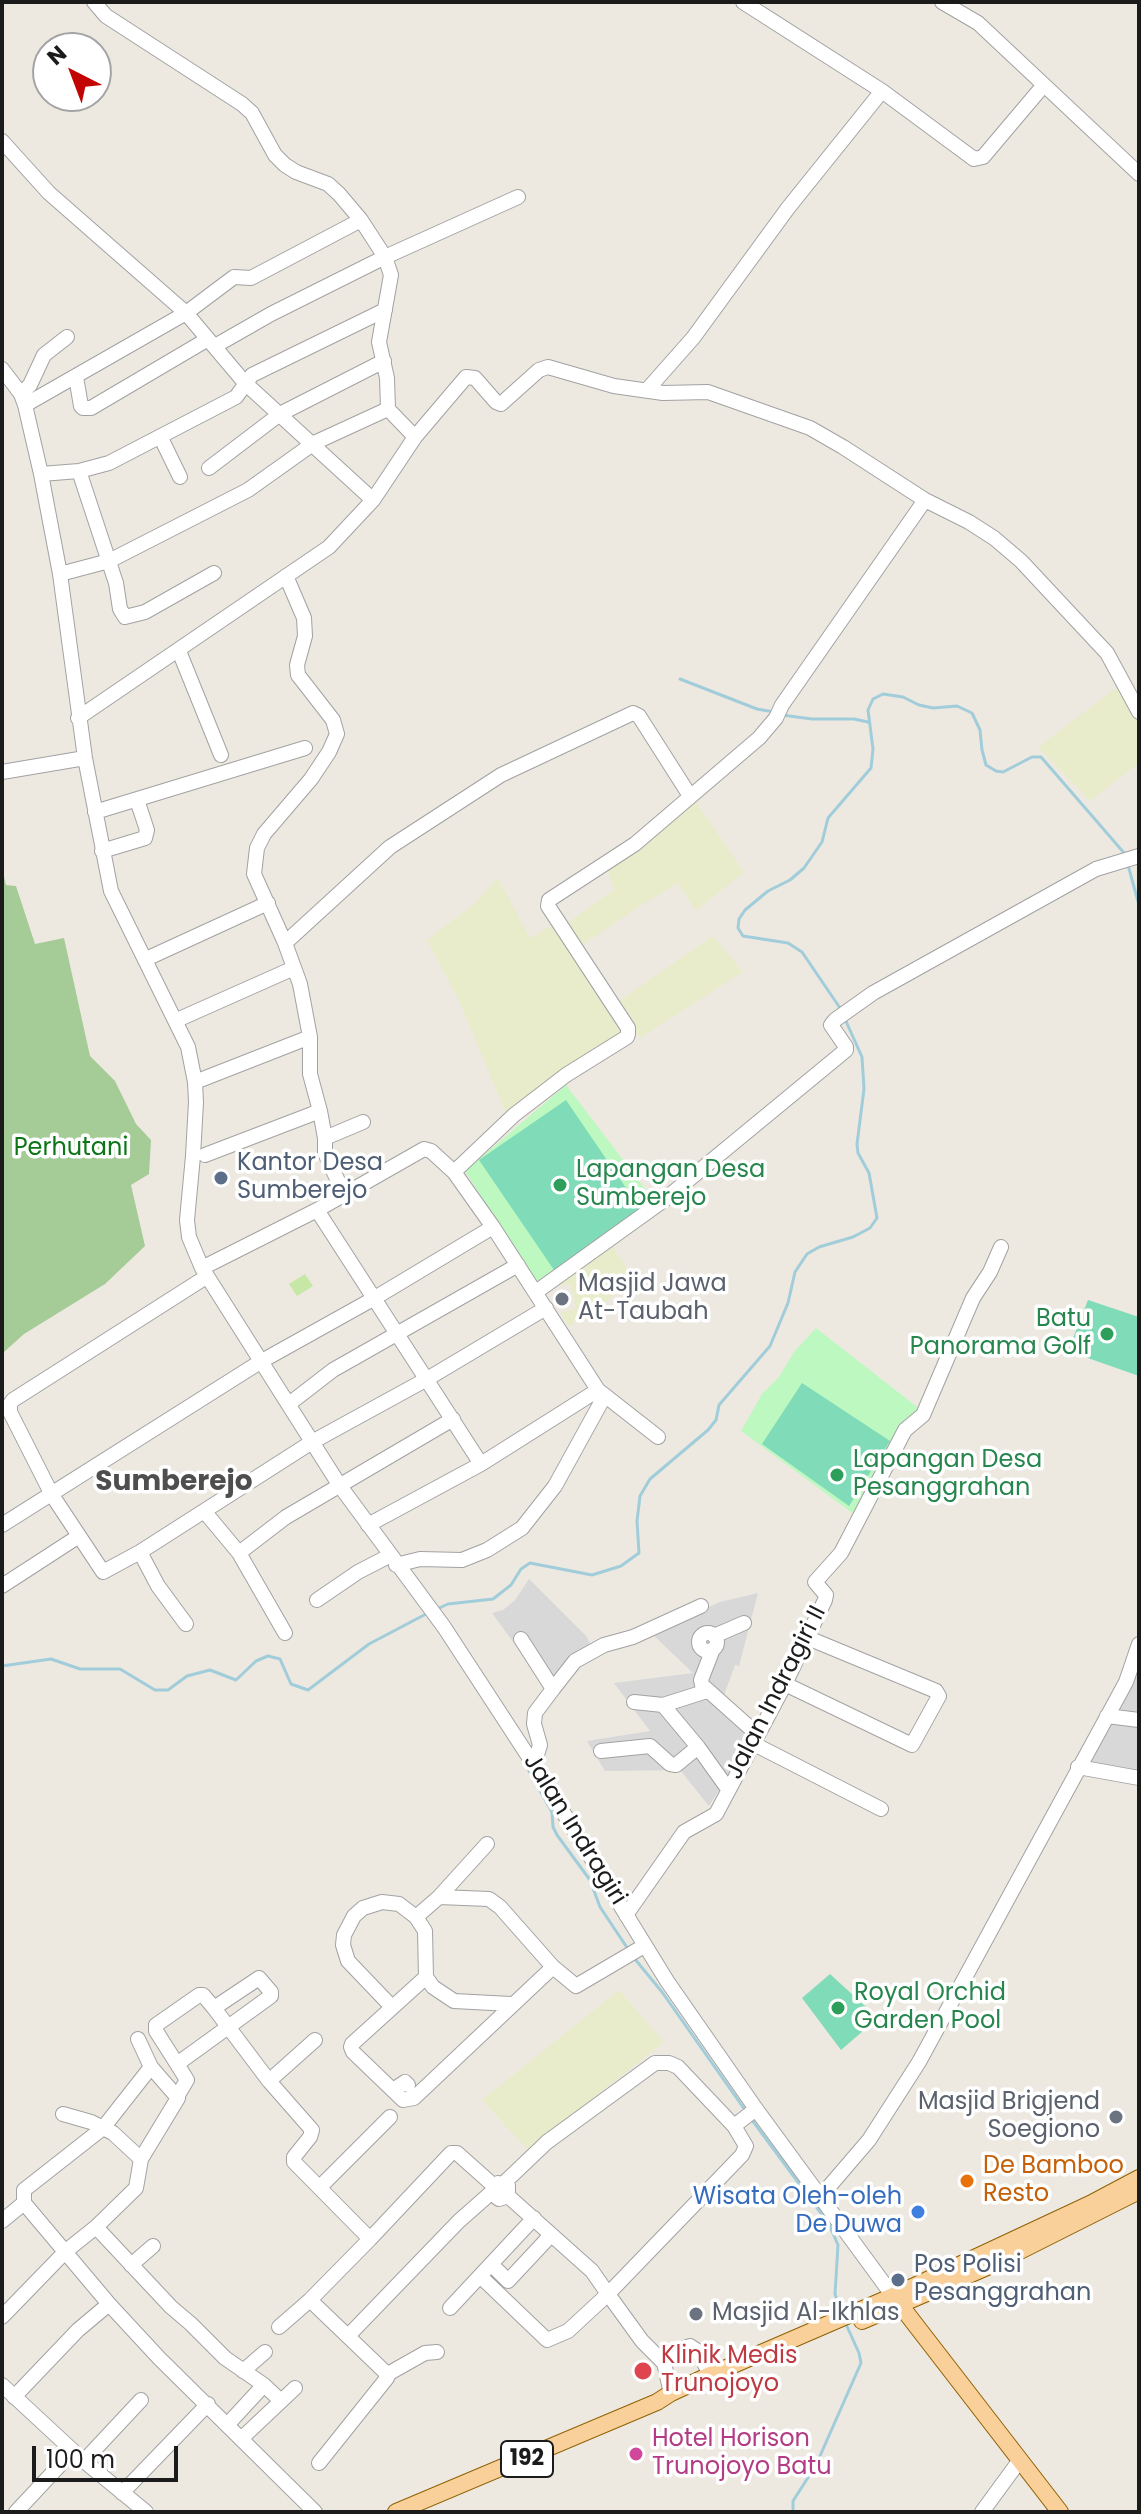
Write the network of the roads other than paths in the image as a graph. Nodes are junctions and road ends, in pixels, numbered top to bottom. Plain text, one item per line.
1 (94, 2) edge
2 (743, 2) edge
3 (942, 2) edge
4 (1043, 86) junction
5 (882, 91) junction
6 (2, 141) edge
7 (1139, 174) edge
8 (518, 197) dead end
9 (361, 220) junction
10 (385, 257) junction
11 (385, 310) junction
12 (186, 313) junction
13 (67, 337) dead end
14 (212, 342) junction
15 (384, 361) junction
16 (2, 369) edge
17 (76, 377) junction
18 (245, 383) junction
19 (647, 390) junction
20 (23, 400) junction
21 (388, 409) junction
22 (280, 414) junction
23 (415, 437) junction
24 (161, 438) junction
25 (314, 443) junction
26 (209, 468) dead end
27 (79, 471) junction
28 (41, 474) junction
29 (180, 477) dead end
30 (373, 500) junction
31 (925, 500) junction
32 (109, 561) junction
33 (214, 573) dead end
34 (60, 574) junction
35 (286, 576) junction
36 (179, 651) junction
37 (1139, 712) edge
38 (78, 718) junction
39 (305, 748) dead end
40 (221, 755) dead end
41 (85, 758) junction
42 (2, 772) edge
43 (690, 796) junction
44 (137, 800) junction
45 (95, 812) junction
46 (102, 851) junction
47 (1139, 856) edge
48 (268, 903) junction
49 (285, 943) junction
50 (146, 959) junction
51 (294, 968) junction
52 (177, 1020) junction
53 (310, 1037) junction
54 (195, 1082) junction
55 (320, 1111) junction
56 (363, 1122) dead end
57 (325, 1138) junction
58 (205, 1155) dead end
59 (454, 1172) junction
60 (344, 1194) junction
61 (317, 1210) junction
62 (493, 1227) junction
63 (1001, 1247) dead end
64 (518, 1265) junction
65 (204, 1273) junction
66 (536, 1292) junction
67 (373, 1299) junction
68 (546, 1308) junction
69 (396, 1334) junction
70 (260, 1362) junction
71 (427, 1379) junction
72 (601, 1393) junction
73 (289, 1404) junction
74 (453, 1419) junction
75 (658, 1437) dead end
76 (312, 1442) junction
77 (481, 1464) junction
78 (340, 1486) junction
79 (52, 1495) junction
80 (204, 1511) junction
81 (2, 1525) edge
82 (368, 1525) junction
83 (79, 1536) junction
84 (140, 1552) junction
85 (239, 1553) junction
86 (393, 1560) junction
87 (2, 1586) edge
88 (317, 1600) dead end
89 (701, 1606) dead end
90 (744, 1623) dead end
91 (186, 1624) dead end
92 (285, 1633) dead end
93 (808, 1638) junction
94 (521, 1639) dead end
95 (1139, 1644) edge
96 (785, 1684) junction
97 (553, 1689) junction
98 (707, 1691) junction
99 (634, 1702) dead end
100 (663, 1705) junction
101 (1107, 1716) junction
102 (1139, 1720) edge
103 (756, 1740) junction
104 (698, 1747) junction
105 (601, 1751) dead end
106 (534, 1765) junction
107 (1078, 1767) junction
108 (1139, 1778) edge
109 (728, 1789) junction
110 (881, 1809) dead end
111 (487, 1844) dead end
112 (439, 1897) junction
113 (626, 1915) junction
114 (416, 1917) junction
115 (636, 1951) junction
116 (553, 1967) junction
117 (426, 1977) junction
118 (511, 2004) junction
119 (392, 2007) junction
120 (214, 2008) junction
121 (227, 2027) junction
122 (138, 2039) dead end
123 (315, 2040) dead end
124 (177, 2064) junction
125 (151, 2067) junction
126 (269, 2081) junction
127 (408, 2085) dead end
128 (393, 2090) junction
129 (178, 2095) junction
130 (754, 2111) junction
131 (63, 2114) dead end
132 (390, 2117) dead end
133 (735, 2126) junction
134 (103, 2128) junction
135 (141, 2159) junction
136 (1139, 2178) edge
137 (320, 2187) junction
138 (500, 2189) junction
139 (1139, 2191) edge
140 (821, 2196) junction
141 (24, 2203) junction
142 (534, 2218) junction
143 (2, 2221) edge
144 (96, 2227) junction
145 (551, 2235) junction
146 (370, 2239) junction
147 (153, 2246) dead end
148 (66, 2251) junction
149 (131, 2265) junction
150 (492, 2265) junction
151 (480, 2276) junction
152 (608, 2294) junction
153 (310, 2300) junction
154 (896, 2300) junction
155 (109, 2304) junction
156 (450, 2308) dead end
157 (2, 2317) edge
158 (846, 2321) junction
159 (279, 2327) dead end
160 (348, 2336) junction
161 (265, 2352) dead end
162 (437, 2352) dead end
163 (666, 2355) junction
164 (243, 2371) junction
165 (386, 2375) junction
166 (710, 2375) junction
167 (2, 2385) edge
168 (264, 2385) junction
169 (295, 2388) dead end
170 (14, 2397) junction
171 (664, 2398) junction
172 (141, 2400) dead end
173 (281, 2401) junction
174 (208, 2404) junction
175 (228, 2424) junction
176 (242, 2438) junction
177 (78, 2456) junction
178 (1020, 2460) junction
179 (319, 2463) dead end
180 (122, 2493) junction
181 (16, 2512) edge
182 (146, 2512) edge
183 (315, 2512) edge
184 (396, 2512) edge
185 (982, 2512) edge
186 (1060, 2512) edge

1 - 9 street
2 - 5 street
3 - 4 street
4 - 5 street
4 - 7 street
5 - 19 street
6 - 12 street
8 - 10 street
9 - 10 street
9 - 12 street
10 - 11 street
10 - 14 street
11 - 15 street
11 - 18 street
12 - 14 street
12 - 17 street
13 - 20 street
14 - 17 street
14 - 18 street
15 - 21 street
15 - 22 street
16 - 20 street
17 - 20 street
18 - 22 street
18 - 24 street
19 - 23 street
19 - 31 street
20 - 28 street, Jalan Indragiri
21 - 23 street
21 - 25 street
22 - 25 street
22 - 26 street
23 - 30 street
24 - 27 street
24 - 29 street
25 - 30 street
25 - 32 street
27 - 28 street
27 - 32 street
28 - 34 street, Jalan Indragiri
30 - 35 street
31 - 37 street
31 - 43 street
32 - 33 street
32 - 34 street
34 - 38 street, Jalan Indragiri
35 - 36 street
35 - 48 street
36 - 38 street
36 - 40 street
38 - 41 street, Jalan Indragiri
39 - 44 street
41 - 42 street
41 - 45 street, Jalan Indragiri
43 - 49 street
43 - 59 street
44 - 45 street
44 - 46 street
45 - 46 street, Jalan Indragiri
46 - 50 street, Jalan Indragiri
47 - 66 street
48 - 49 street
48 - 50 street
49 - 51 street
50 - 52 street, Jalan Indragiri
51 - 52 street
51 - 53 street
52 - 54 street, Jalan Indragiri
53 - 54 street
53 - 55 street
54 - 65 street, Jalan Indragiri
55 - 57 street
55 - 58 street
56 - 57 street
57 - 60 street
59 - 60 street
59 - 62 street
60 - 61 street
61 - 65 street
61 - 67 street
62 - 64 street
62 - 67 street
63 - 93 street, Jalan Indragiri II
64 - 66 street
64 - 69 street
65 - 70 street, Jalan Indragiri
65 - 79 street
66 - 68 street
67 - 69 street
67 - 70 street
68 - 71 street
68 - 72 street
69 - 71 street
69 - 73 street
70 - 73 street, Jalan Indragiri
70 - 79 street
71 - 74 street
71 - 76 street
72 - 75 street
72 - 77 street
72 - 86 street
73 - 76 street, Jalan Indragiri
74 - 77 street
74 - 78 street
76 - 78 street, Jalan Indragiri
76 - 80 street
77 - 82 street
78 - 82 street, Jalan Indragiri
78 - 85 street
79 - 81 street
79 - 83 street
80 - 84 street
80 - 85 street
82 - 86 street, Jalan Indragiri
83 - 84 street
83 - 87 street
84 - 91 street
85 - 92 street
86 - 88 street
86 - 106 street, Jalan Indragiri
89 - 97 street
90 - 98 street
93 - 96 street, Jalan Indragiri II
93 - 96 street
94 - 97 street
95 - 101 street
96 - 103 street, Jalan Indragiri II
97 - 106 street
98 - 100 street
98 - 103 street
99 - 100 street
100 - 104 street
101 - 102 street
101 - 107 street
103 - 109 street, Jalan Indragiri II
103 - 110 street
104 - 105 street
104 - 109 street
106 - 113 street, Jalan Indragiri
107 - 108 street
107 - 140 street
109 - 113 street, Jalan Indragiri II
111 - 112 street
112 - 114 street
112 - 116 street
113 - 115 street, Jalan Indragiri
114 - 117 street
114 - 119 street
115 - 116 street
115 - 130 street, Jalan Indragiri
116 - 118 street
117 - 118 street
117 - 119 street
118 - 128 street
119 - 128 street
120 - 121 street
120 - 121 street
120 - 124 street
121 - 124 street
121 - 126 street
122 - 125 street
123 - 126 street
124 - 129 street
125 - 129 street
125 - 134 street
126 - 137 street
127 - 128 street
129 - 135 street
130 - 133 street
130 - 140 street, Jalan Indragiri
131 - 134 street
132 - 137 street
133 - 138 street
133 - 152 street
134 - 135 street
134 - 141 street
135 - 144 street
136 - 154 main road, 192
137 - 146 street
138 - 142 street
138 - 146 street
138 - 160 street
139 - 154 main road, 192
140 - 154 street, Jalan Indragiri
141 - 143 street
141 - 148 street
142 - 145 street
142 - 150 street
144 - 148 street
144 - 149 street
145 - 150 street
145 - 152 street
146 - 153 street
147 - 149 street
148 - 155 street
148 - 157 street
149 - 164 street
150 - 151 street
151 - 152 street
151 - 156 street
152 - 163 street
153 - 159 street
153 - 160 street
154 - 158 main road, 192
154 - 178 main road
155 - 170 street
155 - 174 street
158 - 166 main road, 192
158 - 171 main road, 192
160 - 165 street
161 - 164 street
162 - 165 street
163 - 166 street
163 - 171 street
164 - 168 street
165 - 179 street
166 - 171 main road, 192
167 - 170 street
168 - 173 street
168 - 175 street
169 - 173 street
170 - 177 street
171 - 184 main road, 192
172 - 177 street
173 - 176 street
174 - 175 street
174 - 180 street
175 - 176 street
176 - 183 street
177 - 180 street
177 - 181 street
178 - 185 street
178 - 186 main road
180 - 182 street

